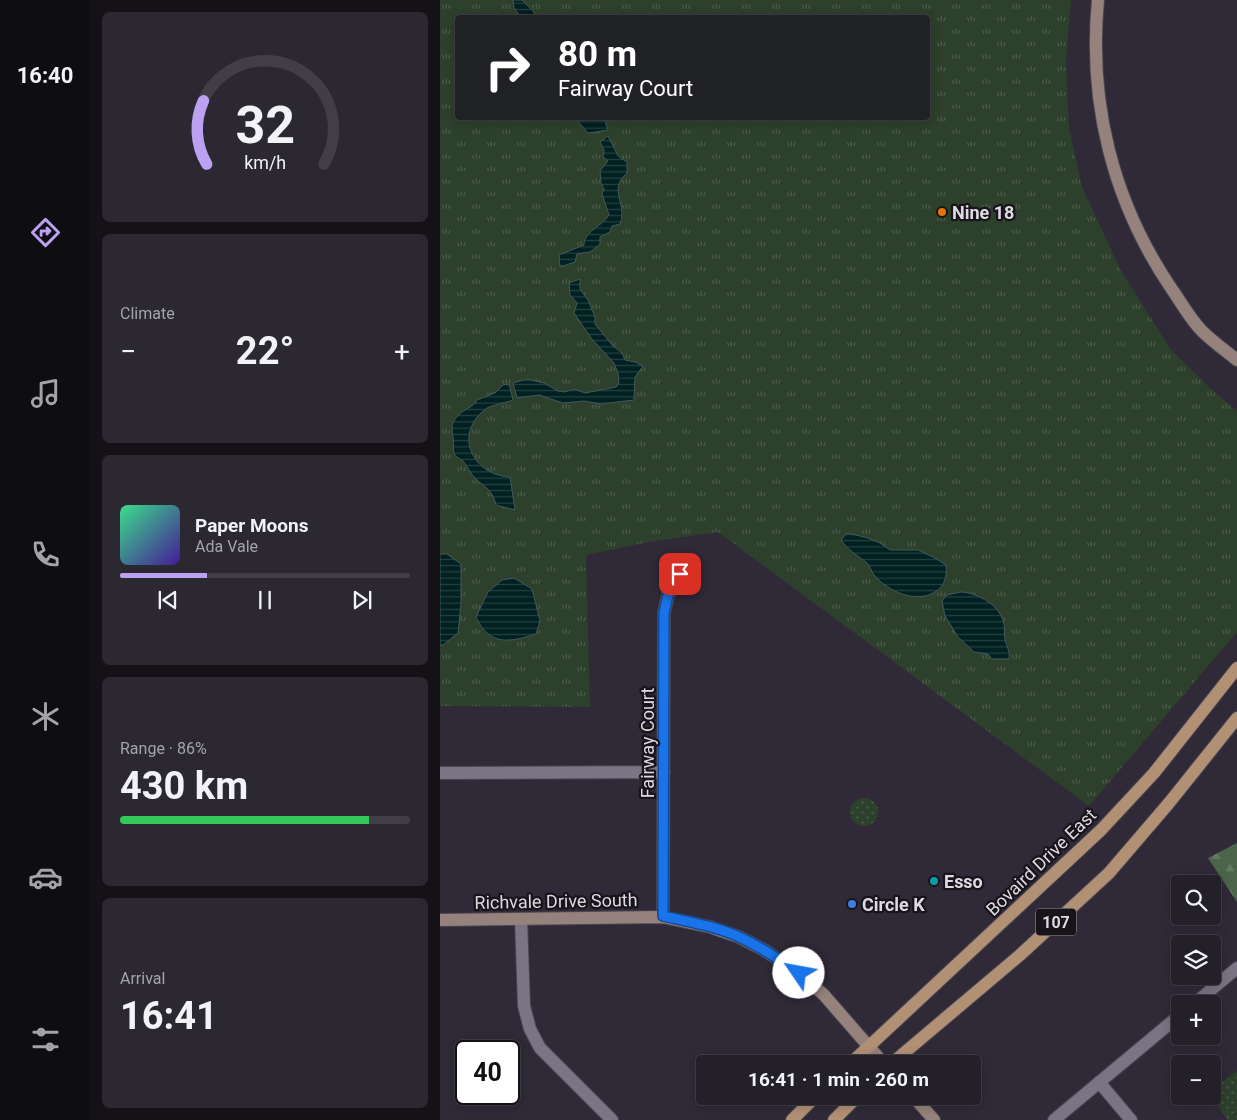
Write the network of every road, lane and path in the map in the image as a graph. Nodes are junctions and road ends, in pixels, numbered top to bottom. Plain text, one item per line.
1 (1098, 0) edge
2 (1237, 360) edge
3 (680, 574) dead end
4 (1237, 668) edge
5 (1237, 718) edge
6 (664, 772) junction
7 (440, 773) edge
8 (663, 916) junction
9 (440, 920) edge
10 (521, 920) junction
11 (1237, 968) edge
12 (1205, 995) edge
13 (1171, 1022) edge
14 (868, 1046) junction
15 (859, 1055) edge
16 (876, 1055) edge
17 (902, 1055) edge
18 (1099, 1082) junction
19 (807, 1105) edge
20 (849, 1105) edge
21 (921, 1105) edge
22 (612, 1120) edge
23 (792, 1120) edge
24 (834, 1120) edge
25 (934, 1120) edge
26 (1054, 1120) edge
27 (1132, 1120) edge

1 - 2 street
3 - 6 street, Fairway Court
4 - 14 main road, Bovaird Drive East / 107
5 - 17 main road, 107
6 - 7 street
6 - 8 street, Fairway Court
8 - 10 street, Richvale Drive South
8 - 14 street, Richvale Drive South
9 - 10 street, Richvale Drive South
10 - 22 street
11 - 12 street
13 - 18 street
14 - 15 main road, Bovaird Drive East / 107
14 - 16 street, Richvale Drive South
18 - 26 street
18 - 27 street
19 - 23 main road
20 - 24 main road
21 - 25 street

